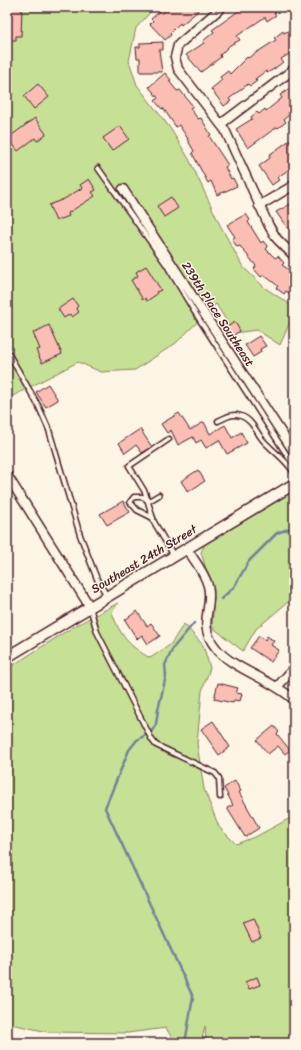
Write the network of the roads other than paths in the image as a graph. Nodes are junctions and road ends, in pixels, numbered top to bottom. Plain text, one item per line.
1 (222, 7) edge
2 (294, 69) edge
3 (221, 124) junction
4 (98, 168) dead end
5 (294, 185) edge
6 (123, 189) dead end
7 (259, 206) junction
8 (294, 256) edge
9 (7, 351) edge
10 (218, 421) dead end
11 (170, 439) dead end
12 (294, 452) edge
13 (294, 466) edge
14 (294, 473) edge
15 (7, 475) edge
16 (294, 484) edge
17 (159, 496) dead end
18 (149, 501) junction
19 (154, 518) junction
20 (187, 549) junction
21 (174, 556) junction
22 (107, 596) junction
23 (90, 607) junction
24 (7, 657) edge
25 (294, 668) edge
26 (278, 686) junction
27 (294, 700) edge
28 (220, 797) dead end

1 - 3 street
2 - 3 street
3 - 7 street
4 - 13 lane
5 - 7 street
6 - 12 street, 239th Place Southeast
7 - 8 street
9 - 22 lane
10 - 14 lane
11 - 18 lane
15 - 23 street
16 - 20 street, Southeast 24th Street
17 - 18 lane
18 - 19 lane
18 - 19 lane
19 - 21 lane
20 - 21 street, Southeast 24th Street
20 - 26 street
21 - 22 street, Southeast 24th Street
22 - 23 street, Southeast 24th Street
23 - 24 street, Southeast 24th Street
23 - 28 lane
25 - 26 street
26 - 27 street

